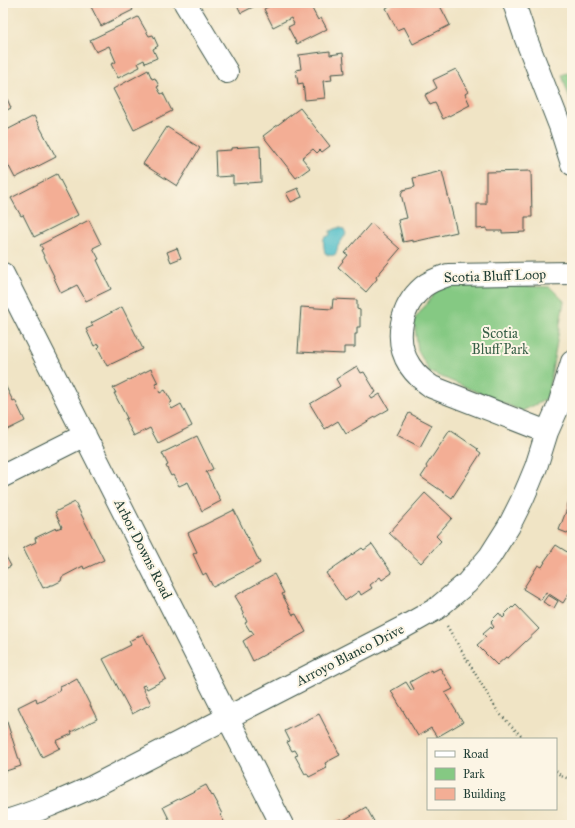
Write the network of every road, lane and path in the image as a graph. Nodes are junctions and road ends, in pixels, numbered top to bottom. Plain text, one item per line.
1 (185, 3) edge
2 (514, 3) edge
3 (228, 72) dead end
4 (572, 164) edge
5 (572, 273) edge
6 (3, 274) edge
7 (572, 362) edge
8 (547, 432) junction
9 (85, 435) junction
10 (3, 476) edge
11 (445, 624) dead end
12 (228, 718) junction
13 (523, 738) edge
14 (557, 772) edge
15 (572, 780) edge
16 (3, 822) edge
17 (282, 825) edge

1 - 3 street
2 - 4 street
5 - 8 street, Scotia Bluff Loop
6 - 9 street, Arbor Downs Road
7 - 8 street, Arroyo Blanco Drive
8 - 12 street, Arroyo Blanco Drive
9 - 10 street
9 - 12 street, Arbor Downs Road
11 - 13 path
12 - 16 street, Arroyo Blanco Drive
12 - 17 street, Arbor Downs Road
14 - 15 path

